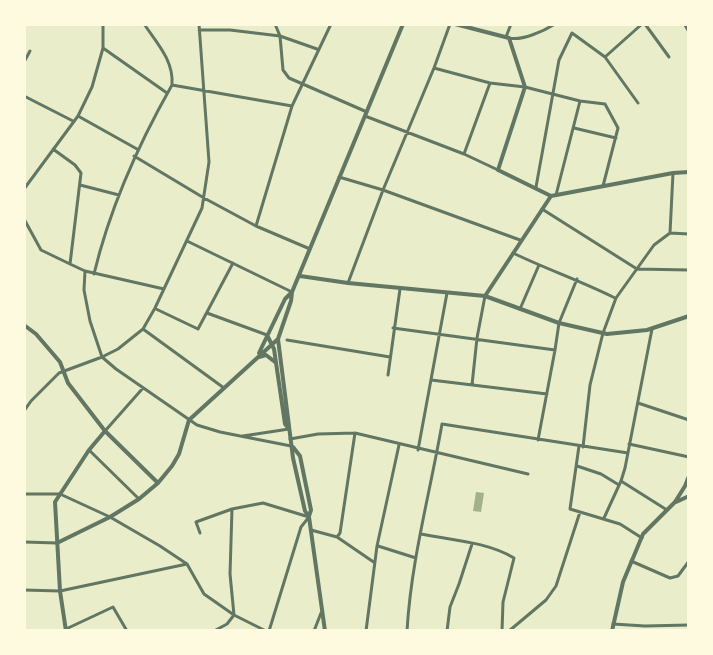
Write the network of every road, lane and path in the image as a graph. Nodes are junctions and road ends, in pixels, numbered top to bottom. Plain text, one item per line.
1 (103, 24) edge
2 (144, 24) edge
3 (199, 24) edge
4 (275, 24) edge
5 (331, 24) edge
6 (403, 24) edge
7 (450, 24) edge
8 (455, 24) edge
9 (511, 24) edge
10 (555, 24) edge
11 (644, 24) edge
12 (685, 24) edge
13 (199, 30) junction
14 (689, 31) edge
15 (280, 36) junction
16 (508, 37) junction
17 (103, 48) junction
18 (317, 49) junction
19 (30, 51) dead end
20 (605, 57) junction
21 (669, 57) dead end
22 (24, 62) edge
23 (434, 68) junction
24 (490, 83) junction
25 (303, 84) junction
26 (172, 85) junction
27 (525, 87) junction
28 (204, 91) junction
29 (167, 93) junction
30 (553, 93) junction
31 (24, 96) edge
32 (580, 101) junction
33 (638, 103) dead end
34 (292, 106) junction
35 (366, 114) junction
36 (78, 116) junction
37 (73, 121) junction
38 (574, 128) junction
39 (407, 132) junction
40 (616, 138) junction
41 (53, 149) junction
42 (138, 149) junction
43 (464, 154) junction
44 (134, 156) junction
45 (498, 170) junction
46 (689, 172) edge
47 (673, 173) junction
48 (339, 177) junction
49 (80, 185) junction
50 (603, 186) junction
51 (536, 187) junction
52 (24, 189) edge
53 (383, 190) junction
54 (119, 195) junction
55 (553, 196) junction
56 (204, 198) junction
57 (542, 209) junction
58 (24, 219) edge
59 (256, 226) junction
60 (670, 233) junction
61 (689, 234) edge
62 (520, 240) junction
63 (187, 241) junction
64 (311, 249) junction
65 (513, 253) junction
66 (233, 263) junction
67 (70, 264) junction
68 (538, 266) junction
69 (637, 269) junction
70 (689, 270) edge
71 (85, 272) junction
72 (94, 274) junction
73 (300, 276) junction
74 (577, 279) junction
75 (348, 283) junction
76 (164, 289) junction
77 (400, 289) junction
78 (292, 292) junction
79 (447, 293) junction
80 (485, 296) junction
81 (615, 298) junction
82 (155, 308) junction
83 (520, 309) junction
84 (207, 313) junction
85 (689, 316) edge
86 (558, 323) junction
87 (24, 325) edge
88 (143, 328) junction
89 (393, 328) junction
90 (653, 328) junction
91 (440, 333) junction
92 (603, 333) junction
93 (267, 335) junction
94 (477, 338) junction
95 (278, 339) junction
96 (287, 340) dead end
97 (272, 344) junction
98 (555, 350) junction
99 (102, 357) junction
100 (258, 357) junction
101 (390, 357) junction
102 (276, 362) junction
103 (64, 371) junction
104 (388, 375) dead end
105 (431, 380) junction
106 (472, 385) junction
107 (142, 388) junction
108 (224, 388) junction
109 (547, 394) junction
110 (638, 403) junction
111 (24, 411) edge
112 (189, 420) junction
113 (689, 420) edge
114 (289, 429) junction
115 (105, 431) junction
116 (355, 433) junction
117 (241, 436) junction
118 (291, 439) junction
119 (538, 440) junction
120 (629, 444) junction
121 (399, 445) junction
122 (293, 447) junction
123 (581, 447) junction
124 (89, 450) junction
125 (418, 450) junction
126 (628, 453) junction
127 (436, 454) junction
128 (689, 457) edge
129 (576, 466) junction
130 (528, 474) dead end
131 (689, 476) edge
132 (158, 483) junction
133 (620, 483) junction
134 (687, 485) edge
135 (24, 494) edge
136 (60, 494) junction
137 (689, 496) edge
138 (139, 499) junction
139 (675, 502) junction
140 (232, 509) junction
141 (667, 510) junction
142 (580, 513) junction
143 (309, 517) junction
144 (110, 518) junction
145 (604, 518) junction
146 (311, 530) junction
147 (200, 533) dead end
148 (420, 534) junction
149 (338, 537) junction
150 (642, 538) junction
151 (24, 542) edge
152 (57, 543) junction
153 (472, 544) junction
154 (378, 546) junction
155 (416, 558) junction
156 (631, 561) junction
157 (689, 561) edge
158 (375, 563) junction
159 (187, 564) junction
160 (24, 590) edge
161 (60, 591) junction
162 (322, 612) junction
163 (234, 615) junction
164 (613, 624) junction
165 (689, 625) edge
166 (66, 630) edge
167 (127, 631) edge
168 (214, 631) edge
169 (268, 631) edge
170 (314, 631) edge
171 (326, 631) edge
172 (366, 631) edge
173 (407, 631) edge
174 (447, 631) edge
175 (502, 631) edge
176 (509, 631) edge
177 (612, 631) edge

1 - 17 street
2 - 26 street
3 - 13 street
4 - 15 street
5 - 18 street
6 - 35 street
7 - 23 street
8 - 16 street
9 - 16 street
10 - 16 street
11 - 20 street
11 - 21 street
12 - 14 street
13 - 15 street
13 - 28 street
15 - 18 street
15 - 25 street
16 - 27 street
17 - 29 street
17 - 36 street
18 - 25 street
19 - 22 street
20 - 30 street
20 - 33 street
23 - 24 street
23 - 39 street
24 - 27 street
24 - 43 street
25 - 34 street
25 - 35 street
26 - 28 street
26 - 29 street
27 - 30 street
27 - 45 street
28 - 34 street
28 - 56 street
29 - 42 street
30 - 32 street
30 - 51 street
31 - 37 street
32 - 38 street
32 - 40 street
34 - 59 street
35 - 39 street
35 - 48 street
36 - 37 street
36 - 42 street
37 - 41 street
38 - 40 street
38 - 55 street
39 - 43 street
39 - 53 street
40 - 50 street
41 - 49 street
41 - 52 street
42 - 44 street
43 - 45 street
44 - 54 street
44 - 56 street
45 - 51 street
46 - 47 street
47 - 50 street
47 - 60 street
48 - 53 street
48 - 64 street
49 - 54 street
49 - 67 street
50 - 55 street
51 - 55 street
53 - 62 street
53 - 75 street
54 - 72 street
55 - 57 street
56 - 59 street
56 - 63 street
57 - 62 street
57 - 69 street
58 - 67 street
59 - 64 street
60 - 61 street
60 - 69 street
62 - 65 street
63 - 66 street
63 - 76 street
64 - 73 street
65 - 68 street
65 - 80 street
66 - 78 street
66 - 84 street
67 - 71 street
68 - 74 street
68 - 83 street
69 - 70 street
69 - 81 street
71 - 72 street
71 - 99 street
72 - 76 street
73 - 75 street
73 - 78 street
74 - 81 street
74 - 86 street
75 - 77 street
76 - 82 street
77 - 79 street
77 - 89 street
78 - 93 street
78 - 95 street
79 - 80 street
79 - 91 street
80 - 83 street
80 - 94 street
81 - 92 street
82 - 84 street
82 - 88 street
83 - 86 street
84 - 93 street
85 - 90 street
86 - 92 street
86 - 98 street
87 - 103 street
88 - 99 street
88 - 108 street
89 - 91 street
89 - 101 street
90 - 92 street
90 - 110 street
91 - 94 street
91 - 105 street
92 - 123 street
93 - 97 street
93 - 100 street
94 - 98 street
94 - 106 street
95 - 97 street
95 - 114 street
96 - 101 street
97 - 100 street
97 - 102 street
98 - 109 street
99 - 103 street
99 - 107 street
100 - 102 street
100 - 108 street
101 - 104 street
102 - 114 street
103 - 111 street
103 - 115 street
105 - 106 street
105 - 125 street
106 - 109 street
107 - 112 street
107 - 115 street
108 - 112 street
109 - 119 street
110 - 113 street
110 - 120 street
112 - 117 street
112 - 132 street
114 - 117 street
114 - 118 street
115 - 124 street
115 - 132 street
116 - 118 street
116 - 121 street
116 - 149 street
117 - 122 street
118 - 122 street
119 - 123 street
119 - 127 street
120 - 126 street
120 - 128 street
121 - 125 street
121 - 154 street
122 - 143 street
123 - 126 street
123 - 129 street
124 - 136 street
124 - 138 street
125 - 127 street
126 - 133 street
127 - 130 street
127 - 148 street
129 - 133 street
129 - 142 street
131 - 134 street
132 - 138 street
133 - 141 street
133 - 145 street
134 - 139 street
135 - 136 street
136 - 144 street
136 - 152 street
137 - 139 street
138 - 144 street
139 - 141 street
140 - 143 street
140 - 147 street
140 - 163 street
141 - 150 street
142 - 145 street
142 - 176 street
143 - 146 street
143 - 169 street
144 - 152 street
144 - 159 street
145 - 150 street
146 - 149 street
146 - 162 street
148 - 153 street
148 - 155 street
149 - 158 street
150 - 156 street
151 - 152 street
152 - 161 street
153 - 174 street
153 - 175 street
154 - 155 street
154 - 158 street
155 - 173 street
156 - 157 street
156 - 164 street
158 - 172 street
159 - 161 street
159 - 163 street
160 - 161 street
161 - 166 street
162 - 170 street
162 - 171 street
163 - 168 street
163 - 169 street
164 - 165 street
164 - 177 street
166 - 167 street

